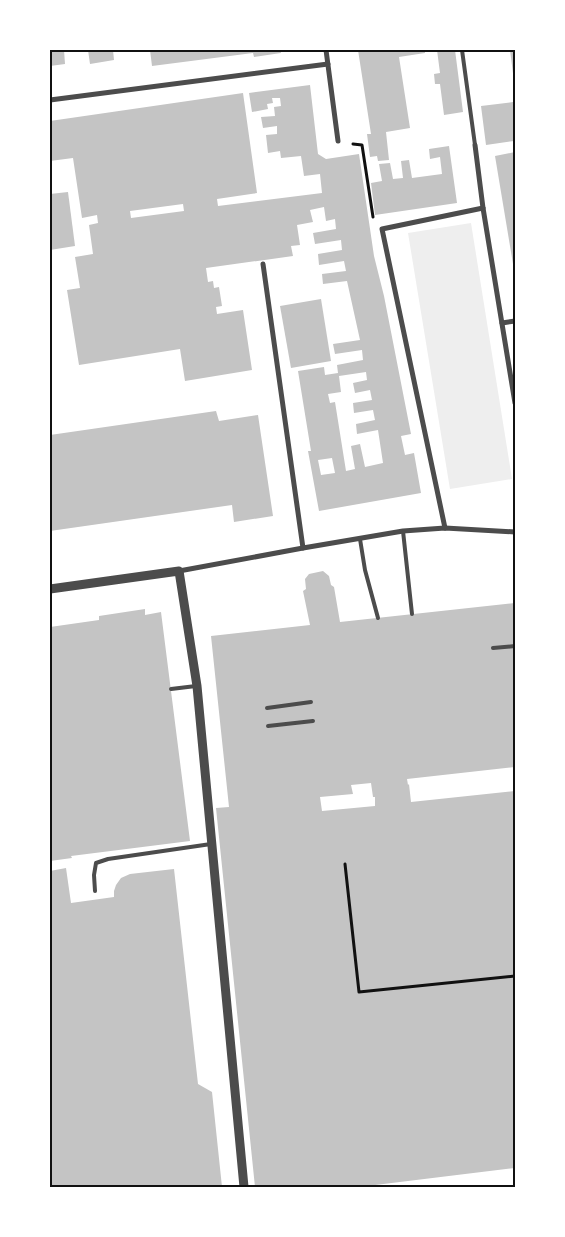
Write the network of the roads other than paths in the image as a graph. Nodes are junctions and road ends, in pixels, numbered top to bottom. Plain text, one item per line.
1 (326, 50) edge
2 (462, 50) edge
3 (328, 64) junction
4 (50, 100) edge
5 (338, 141) road end
6 (475, 145) joint
7 (484, 208) junction
8 (263, 264) dead end
9 (515, 321) edge
10 (502, 323) junction
11 (515, 403) edge
12 (445, 528) junction
13 (404, 531) junction
14 (515, 532) edge
15 (360, 539) junction
16 (302, 548) junction
17 (179, 571) junction
18 (50, 588) edge
19 (412, 614) dead end
20 (378, 618) dead end
21 (515, 646) edge
22 (493, 648) dead end
23 (196, 686) junction
24 (171, 689) dead end
25 (311, 702) dead end
26 (267, 708) dead end
27 (313, 721) dead end
28 (268, 726) dead end
29 (211, 844) junction
30 (94, 890) dead end
31 (244, 1187) edge

1 - 3 street
2 - 6 lane
3 - 4 street
3 - 5 street
6 - 7 street
7 - 10 street
7 - 12 street
8 - 16 street
9 - 10 street
10 - 11 street
12 - 13 street
12 - 14 street
13 - 15 street
13 - 19 lane
15 - 16 street
15 - 20 lane
16 - 17 street
17 - 18 street
17 - 23 street
21 - 22 lane
23 - 24 lane
23 - 29 street
25 - 26 lane
27 - 28 lane
29 - 30 lane
29 - 31 street

